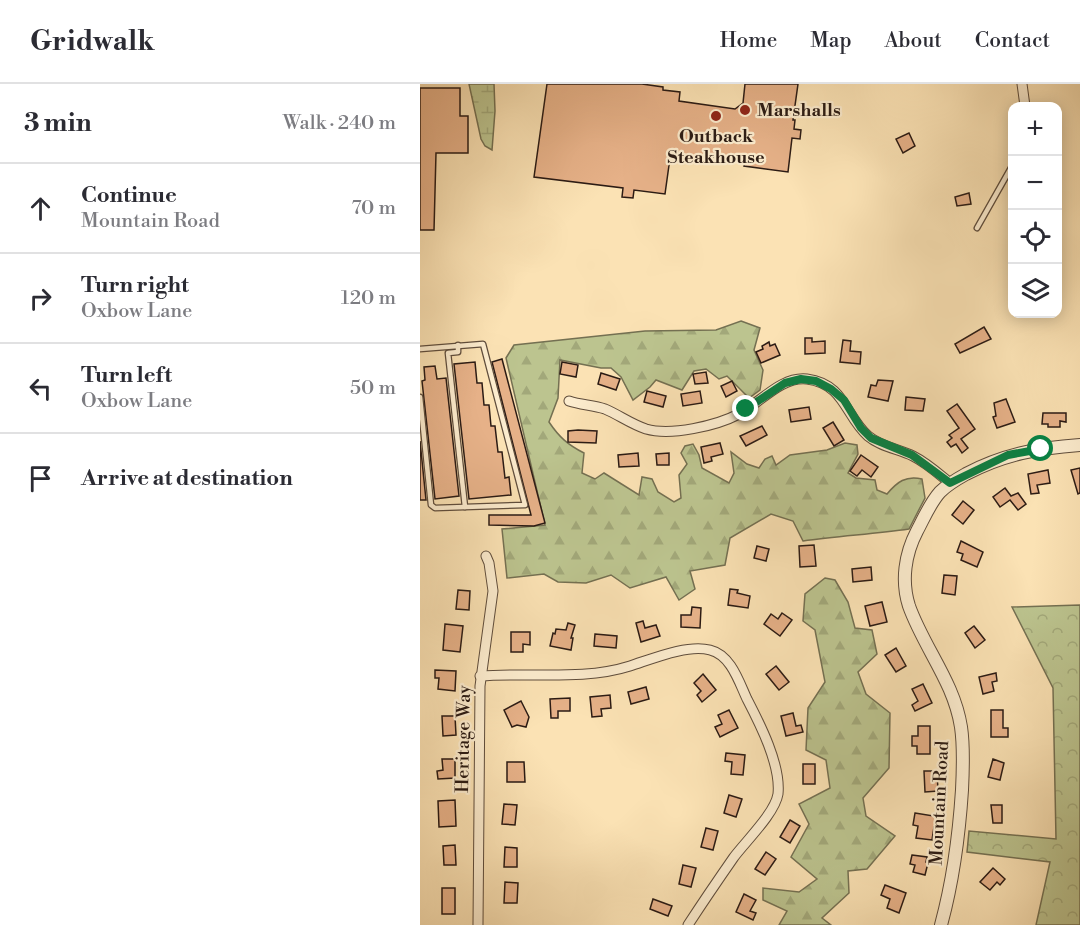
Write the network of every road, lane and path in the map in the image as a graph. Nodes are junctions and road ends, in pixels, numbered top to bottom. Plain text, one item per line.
1 (1022, 84) edge
2 (1024, 102) edge
3 (1008, 173) edge
4 (977, 228) dead end
5 (458, 345) junction
6 (420, 348) edge
7 (420, 397) edge
8 (569, 401) dead end
9 (1080, 446) edge
10 (950, 483) junction
11 (465, 507) junction
12 (486, 556) dead end
13 (480, 676) junction
14 (478, 925) edge
15 (688, 925) edge
16 (941, 925) edge

1 - 2 street
3 - 4 lane
5 - 6 lane
5 - 11 lane
5 - 11 lane
7 - 11 lane
8 - 10 street
9 - 10 street, Mountain Road
10 - 16 street, Mountain Road
12 - 13 street, Heritage Way
13 - 14 street, Heritage Way
13 - 15 street

